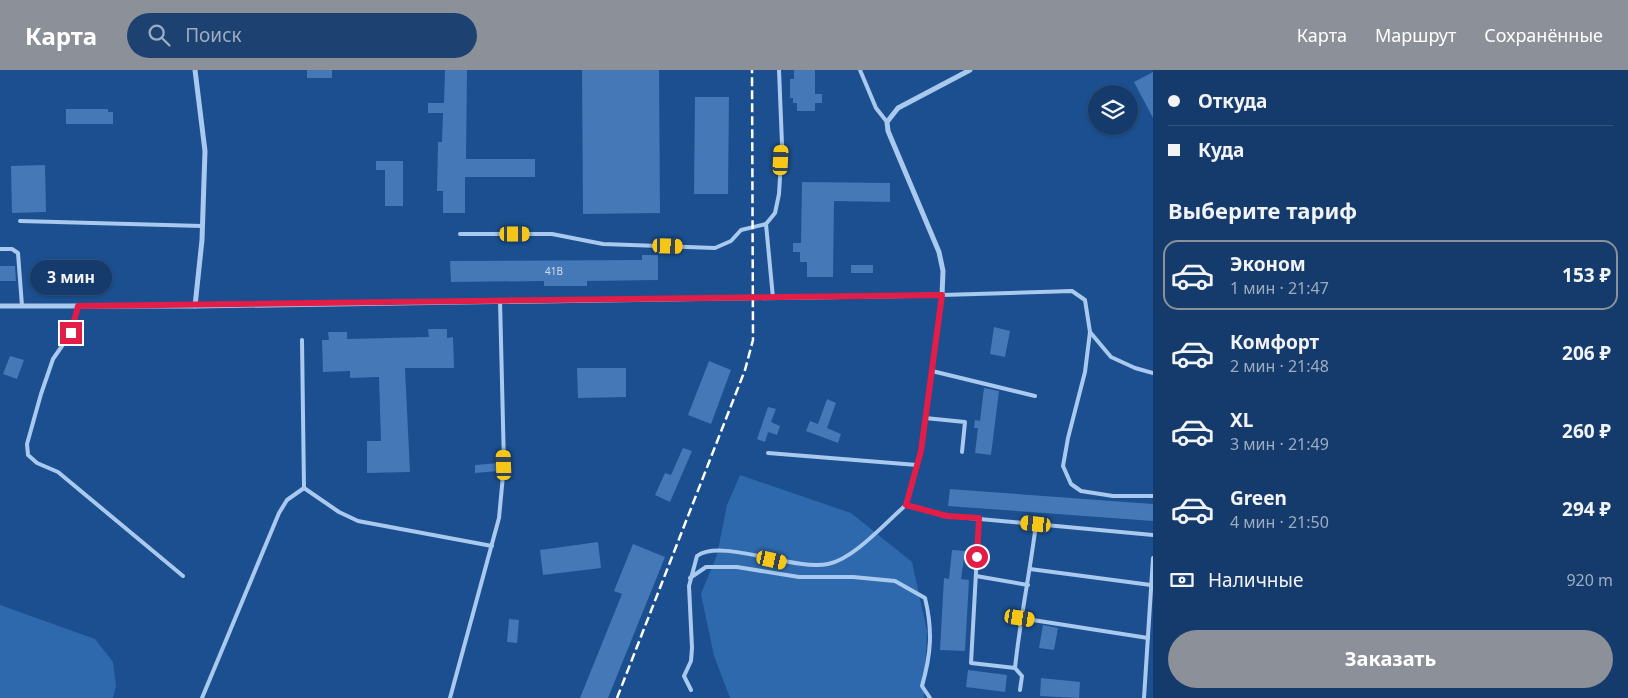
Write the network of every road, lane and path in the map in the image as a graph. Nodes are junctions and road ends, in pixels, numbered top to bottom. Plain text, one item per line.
1 (195, 70) edge
2 (779, 70) edge
3 (860, 70) edge
4 (970, 70) edge
5 (888, 122) junction
6 (20, 221) dead end
7 (766, 224) junction
8 (202, 226) junction
9 (460, 234) dead end
10 (0, 248) edge
11 (942, 295) junction
12 (773, 298) junction
13 (500, 300) junction
14 (0, 306) edge
15 (22, 306) junction
16 (78, 306) junction
17 (195, 306) junction
18 (1090, 332) junction
19 (302, 340) dead end
20 (932, 370) junction
21 (1153, 373) edge
22 (1035, 396) dead end
23 (925, 418) junction
24 (962, 452) dead end
25 (768, 453) dead end
26 (917, 465) junction
27 (304, 488) junction
28 (1153, 496) edge
29 (906, 505) junction
30 (979, 518) junction
31 (1036, 524) junction
32 (1153, 535) edge
33 (492, 546) junction
34 (1153, 558) edge
35 (1030, 569) junction
36 (183, 576) dead end
37 (976, 576) junction
38 (690, 578) junction
39 (1028, 585) junction
40 (1151, 585) junction
41 (1020, 618) junction
42 (1148, 638) junction
43 (1015, 668) junction
44 (691, 690) dead end
45 (1020, 690) dead end
46 (202, 698) edge
47 (450, 698) edge
48 (930, 698) edge
49 (1144, 698) edge

1 - 8 street
2 - 7 lane
3 - 5 lane
4 - 5 street
5 - 11 street
6 - 8 lane
7 - 9 lane
7 - 12 lane
8 - 17 street
10 - 15 lane
11 - 12 street
11 - 18 lane
11 - 20 lane
12 - 13 street
13 - 17 street
13 - 33 lane
14 - 15 street
15 - 16 street
16 - 17 street
16 - 36 lane
18 - 21 lane
18 - 28 lane
19 - 27 lane
20 - 22 lane
20 - 23 lane
23 - 24 lane
23 - 26 lane
25 - 26 lane
26 - 29 lane
27 - 33 lane
27 - 46 lane
29 - 30 lane
29 - 38 lane
30 - 31 lane
30 - 37 lane
31 - 32 lane
31 - 35 lane
33 - 47 lane
34 - 40 lane
35 - 39 lane
35 - 40 lane
37 - 39 lane
37 - 43 lane
38 - 44 lane
38 - 48 lane
39 - 41 lane
40 - 42 lane
41 - 42 lane
41 - 43 lane
42 - 49 lane
43 - 45 lane

